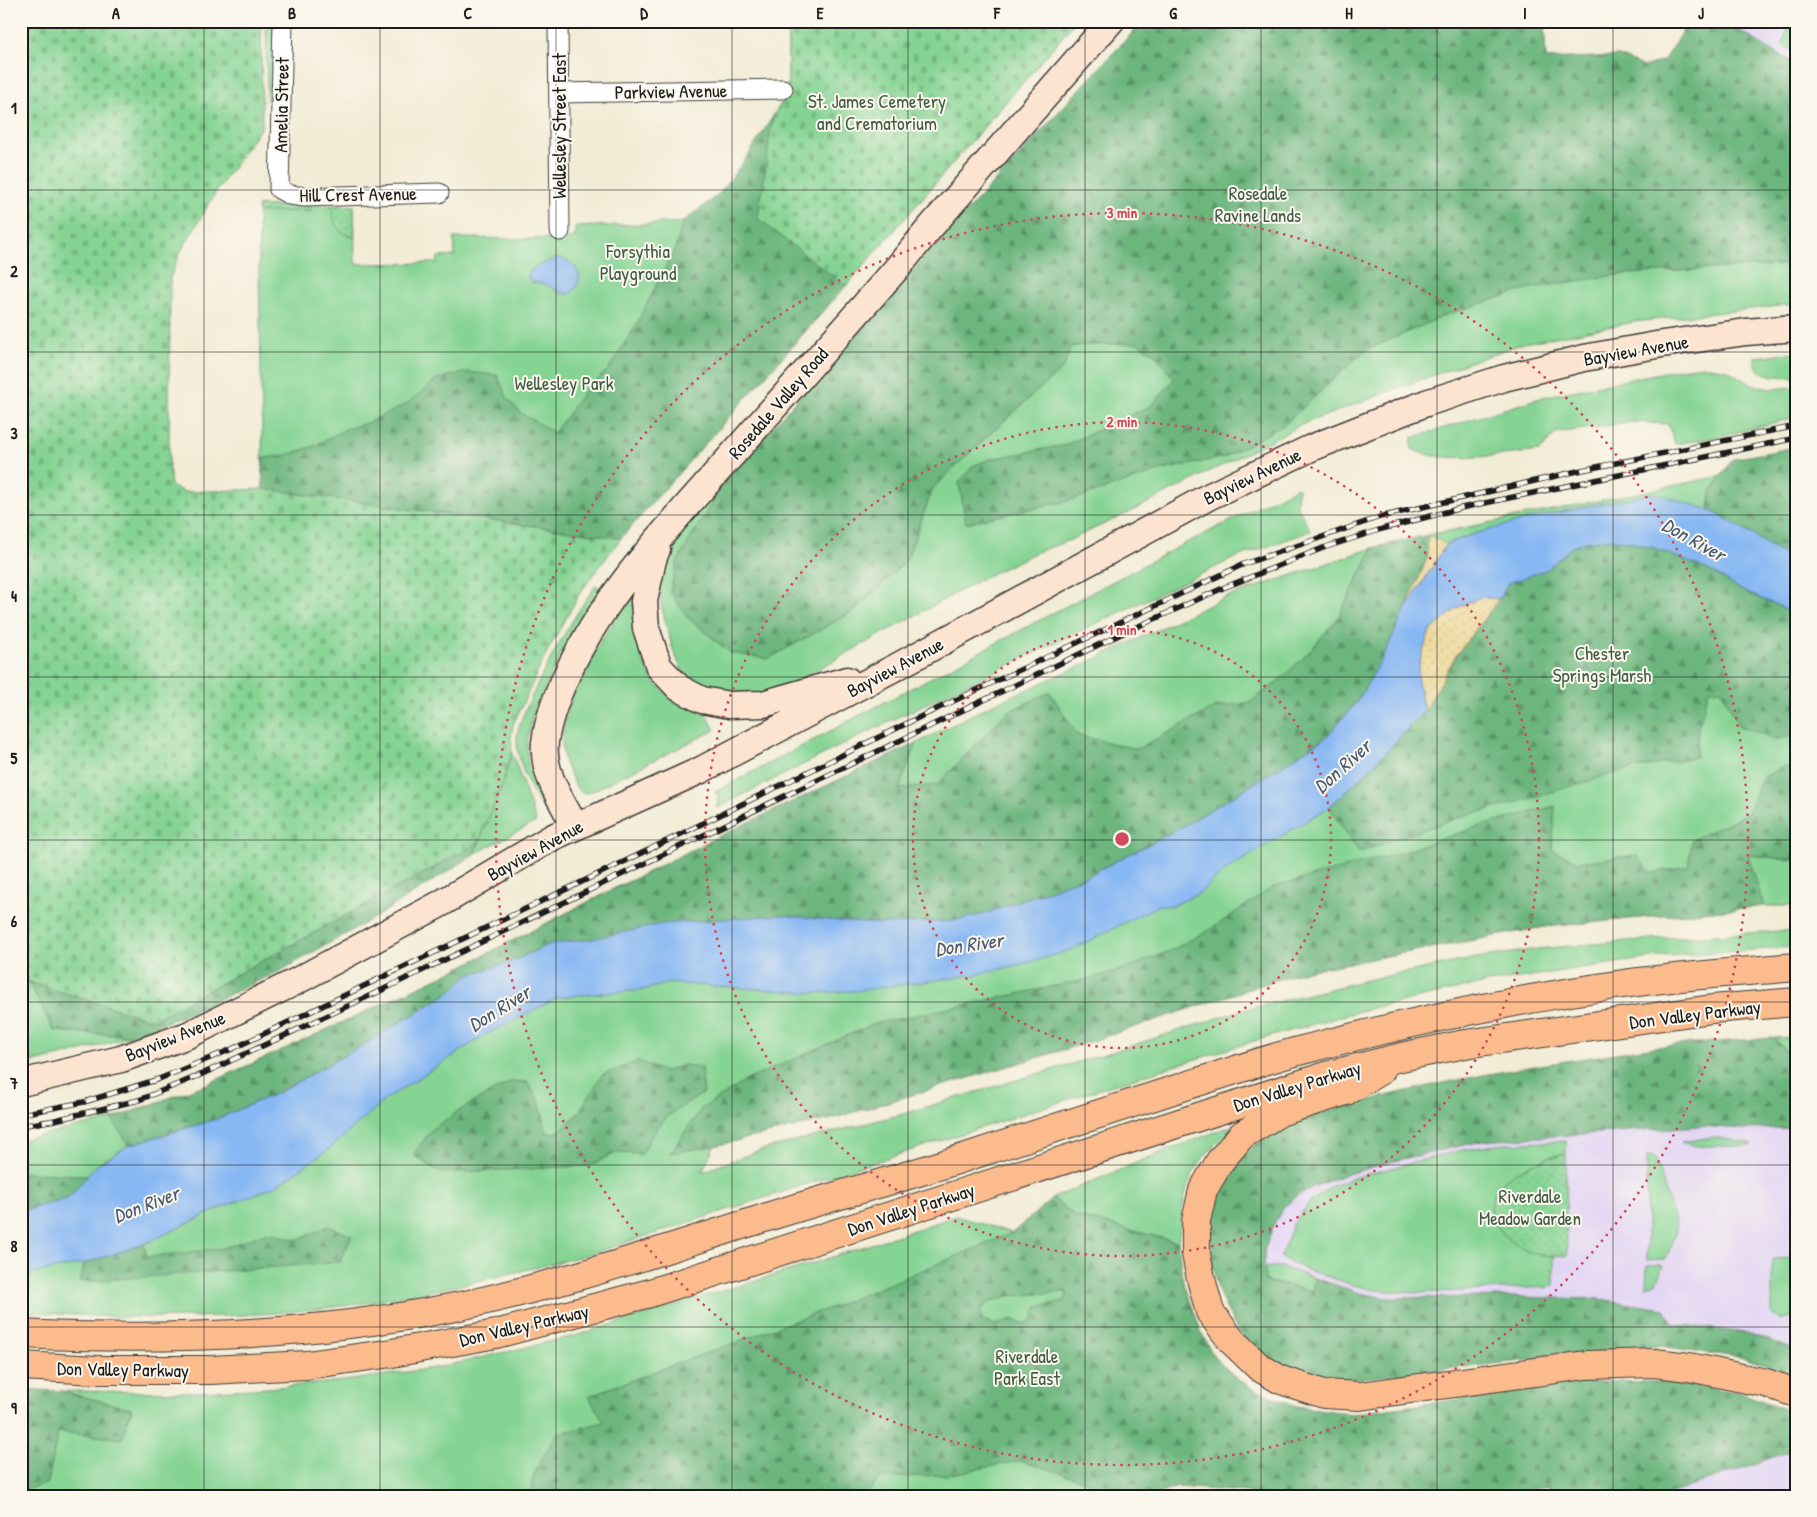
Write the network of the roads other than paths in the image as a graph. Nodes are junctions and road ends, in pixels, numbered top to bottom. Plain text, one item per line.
1 (283, 21) edge
2 (558, 21) edge
3 (1111, 21) edge
4 (783, 89) dead end
5 (559, 93) junction
6 (279, 189) joint
7 (439, 193) dead end
8 (560, 231) dead end
9 (1796, 328) edge
10 (663, 532) junction
11 (898, 666) junction
12 (575, 826) junction
13 (1796, 968) edge
14 (1796, 1002) edge
15 (1402, 1057) junction
16 (21, 1083) edge
17 (21, 1334) edge
18 (21, 1366) edge
19 (1796, 1393) edge

1 - 6 street, Amelia Street
2 - 5 street, Wellesley Street East
3 - 10 main road, Rosedale Valley Road
4 - 5 street, Parkview Avenue
5 - 8 street, Wellesley Street East
6 - 7 street, Hill Crest Avenue
9 - 11 main road, Bayview Avenue
10 - 11 main road
10 - 12 main road, Rosedale Valley Road
11 - 12 main road, Bayview Avenue
12 - 16 main road, Bayview Avenue
13 - 17 highway, Don Valley Parkway
14 - 15 highway, Don Valley Parkway
15 - 18 highway, Don Valley Parkway
15 - 19 highway

